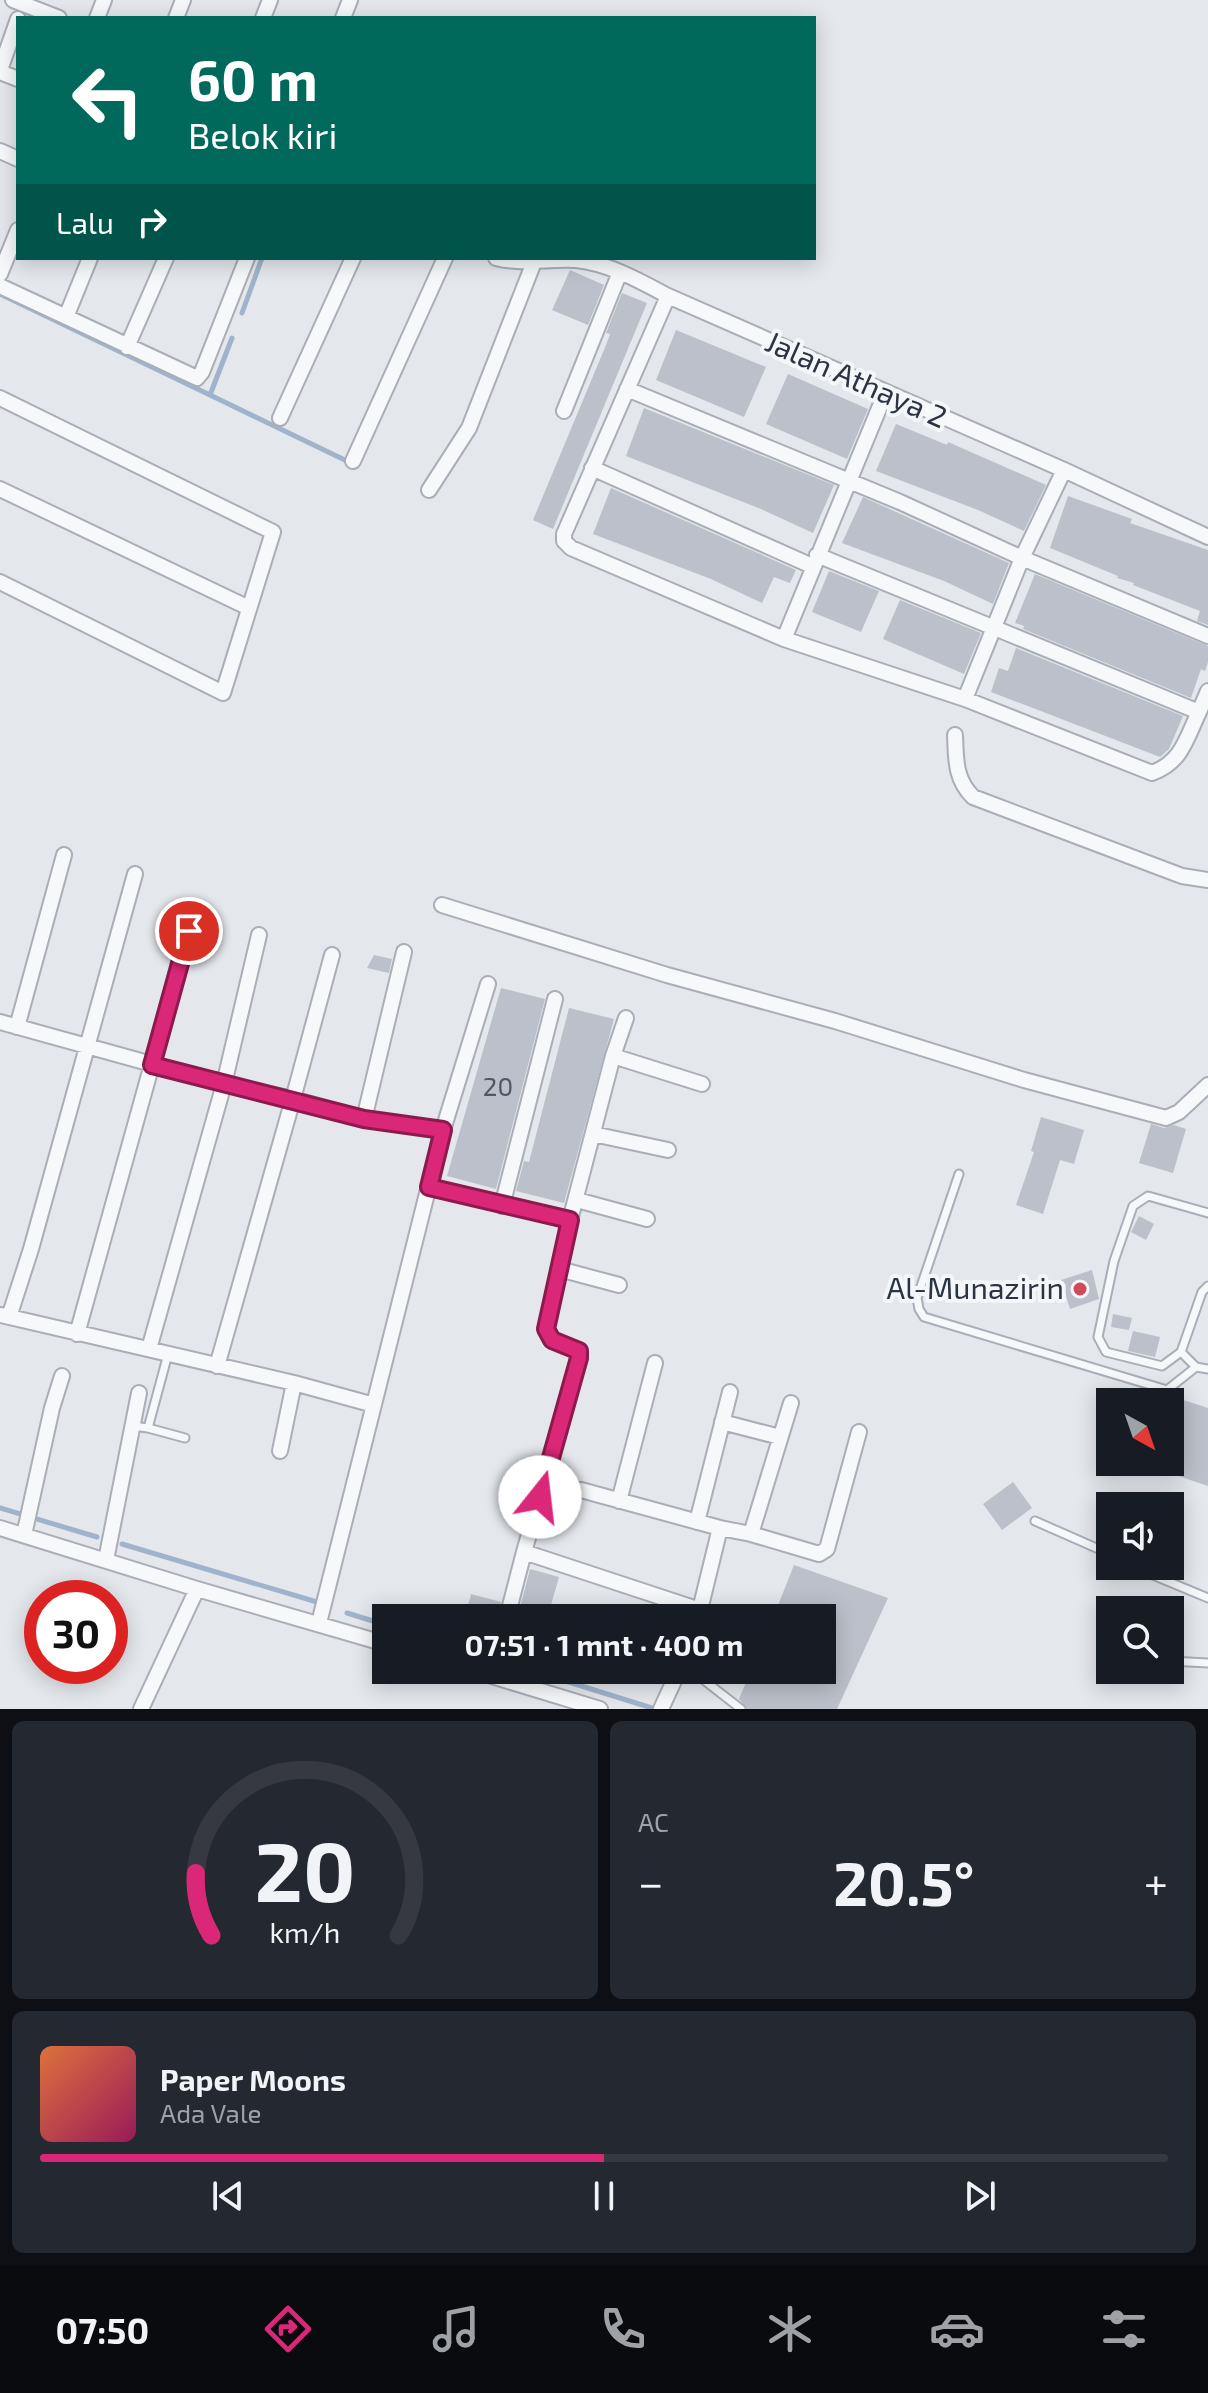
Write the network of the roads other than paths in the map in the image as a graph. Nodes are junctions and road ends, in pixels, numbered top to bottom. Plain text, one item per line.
1 (19, 8) edge
2 (51, 16) edge
3 (16, 18) edge
4 (0, 71) edge
5 (16, 235) edge
6 (89, 260) edge
7 (165, 260) edge
8 (246, 260) edge
9 (352, 260) edge
10 (444, 260) edge
11 (503, 260) edge
12 (534, 262) junction
13 (620, 272) junction
14 (0, 274) edge
15 (0, 286) edge
16 (668, 296) junction
17 (66, 317) junction
18 (127, 347) junction
19 (627, 389) junction
20 (885, 394) junction
21 (0, 398) edge
22 (564, 411) dead end
23 (280, 418) dead end
24 (353, 461) dead end
25 (592, 468) junction
26 (1064, 470) junction
27 (849, 482) junction
28 (0, 489) edge
29 (429, 490) dead end
30 (1208, 537) edge
31 (1022, 558) junction
32 (814, 560) junction
33 (0, 582) edge
34 (249, 608) junction
35 (995, 629) junction
36 (1208, 636) edge
37 (784, 639) junction
38 (1208, 691) edge
39 (965, 699) junction
40 (1199, 712) junction
41 (955, 735) dead end
42 (64, 855) dead end
43 (135, 874) dead end
44 (1208, 880) edge
45 (442, 905) dead end
46 (189, 931) dead end
47 (259, 935) dead end
48 (404, 952) dead end
49 (332, 955) dead end
50 (488, 984) dead end
51 (555, 999) dead end
52 (626, 1018) dead end
53 (0, 1022) edge
54 (17, 1027) junction
55 (86, 1044) junction
56 (613, 1056) junction
57 (152, 1065) junction
58 (224, 1084) junction
59 (702, 1084) dead end
60 (1208, 1085) edge
61 (293, 1099) junction
62 (364, 1119) junction
63 (443, 1130) junction
64 (593, 1134) junction
65 (668, 1150) dead end
66 (959, 1174) dead end
67 (429, 1187) junction
68 (577, 1200) junction
69 (502, 1206) junction
70 (1208, 1213) edge
71 (647, 1219) dead end
72 (570, 1220) junction
73 (559, 1269) junction
74 (619, 1285) dead end
75 (1208, 1286) edge
76 (5, 1316) edge
77 (77, 1334) junction
78 (149, 1349) junction
79 (1181, 1352) junction
80 (168, 1354) junction
81 (655, 1363) dead end
82 (217, 1366) junction
83 (1196, 1367) junction
84 (1208, 1369) edge
85 (62, 1376) dead end
86 (294, 1383) junction
87 (1160, 1388) edge
88 (1170, 1388) edge
89 (730, 1392) dead end
90 (139, 1393) dead end
91 (791, 1403) dead end
92 (374, 1405) junction
93 (722, 1422) junction
94 (140, 1427) junction
95 (859, 1432) dead end
96 (780, 1437) junction
97 (185, 1438) dead end
98 (280, 1451) dead end
99 (581, 1490) dead end
100 (619, 1501) junction
101 (1035, 1521) dead end
102 (697, 1522) junction
103 (0, 1528) edge
104 (720, 1528) junction
105 (751, 1534) junction
106 (24, 1535) junction
107 (1096, 1548) edge
108 (524, 1552) junction
109 (106, 1560) junction
110 (1165, 1580) edge
111 (197, 1589) junction
112 (1208, 1598) edge
113 (511, 1604) edge
114 (671, 1604) edge
115 (701, 1604) edge
116 (319, 1623) junction
117 (372, 1640) edge
118 (1184, 1662) edge
119 (1208, 1663) edge
120 (518, 1684) edge
121 (673, 1684) edge
122 (709, 1684) edge
123 (141, 1709) edge
124 (600, 1709) edge
125 (661, 1709) edge
126 (741, 1709) edge

1 - 2 street
3 - 4 street
5 - 14 street
6 - 17 street
7 - 18 street
8 - 18 street
9 - 23 street
10 - 24 street
11 - 12 street, Jalan Athaya 2
12 - 13 street, Jalan Athaya 2
12 - 29 street
13 - 16 street, Jalan Athaya 2
13 - 22 street
15 - 17 street
16 - 19 street
16 - 20 street, Jalan Athaya 2
17 - 18 street
19 - 25 street
19 - 27 street
20 - 26 street, Jalan Athaya 2
20 - 27 street
21 - 34 street
25 - 32 street
25 - 37 street
26 - 30 street, Jalan Athaya 2
26 - 31 street
27 - 31 street
27 - 32 street
28 - 34 street
31 - 35 street
31 - 36 street
32 - 35 street
32 - 37 street
33 - 34 street
35 - 39 street
35 - 40 street
37 - 39 street
38 - 40 street
39 - 40 street
41 - 44 street
42 - 54 street
43 - 55 street
45 - 60 street
46 - 57 street
47 - 58 street
48 - 62 street
49 - 61 street
50 - 63 street
51 - 69 street
52 - 56 street
53 - 54 street
54 - 55 street
55 - 57 street
55 - 76 street
56 - 59 street
56 - 64 street
57 - 58 street
57 - 77 street
58 - 61 street
58 - 78 street
61 - 62 street
61 - 82 street
62 - 63 street
63 - 67 street
64 - 65 street
64 - 68 street
66 - 87 lane
67 - 69 street
67 - 92 street
68 - 71 street
68 - 72 street
69 - 72 street
70 - 79 lane
72 - 73 street
73 - 74 street
73 - 108 street
75 - 79 lane
76 - 77 street
77 - 78 street
78 - 80 street
79 - 83 lane
80 - 82 street
80 - 94 lane
81 - 100 street
82 - 86 street
83 - 84 lane
83 - 88 lane
85 - 106 street
86 - 92 street
86 - 98 street
89 - 93 street
90 - 94 street
91 - 96 street
92 - 116 street
93 - 96 street
93 - 102 street
94 - 97 lane
94 - 109 street
95 - 105 street
96 - 105 street
99 - 100 street
100 - 102 street
101 - 107 lane
102 - 104 street
103 - 106 street
104 - 105 street
104 - 115 street
106 - 109 street
108 - 113 street
108 - 114 street
109 - 111 street
110 - 112 lane
111 - 116 street
111 - 123 street
116 - 117 street
118 - 119 lane
120 - 124 street
121 - 125 street
122 - 126 lane

